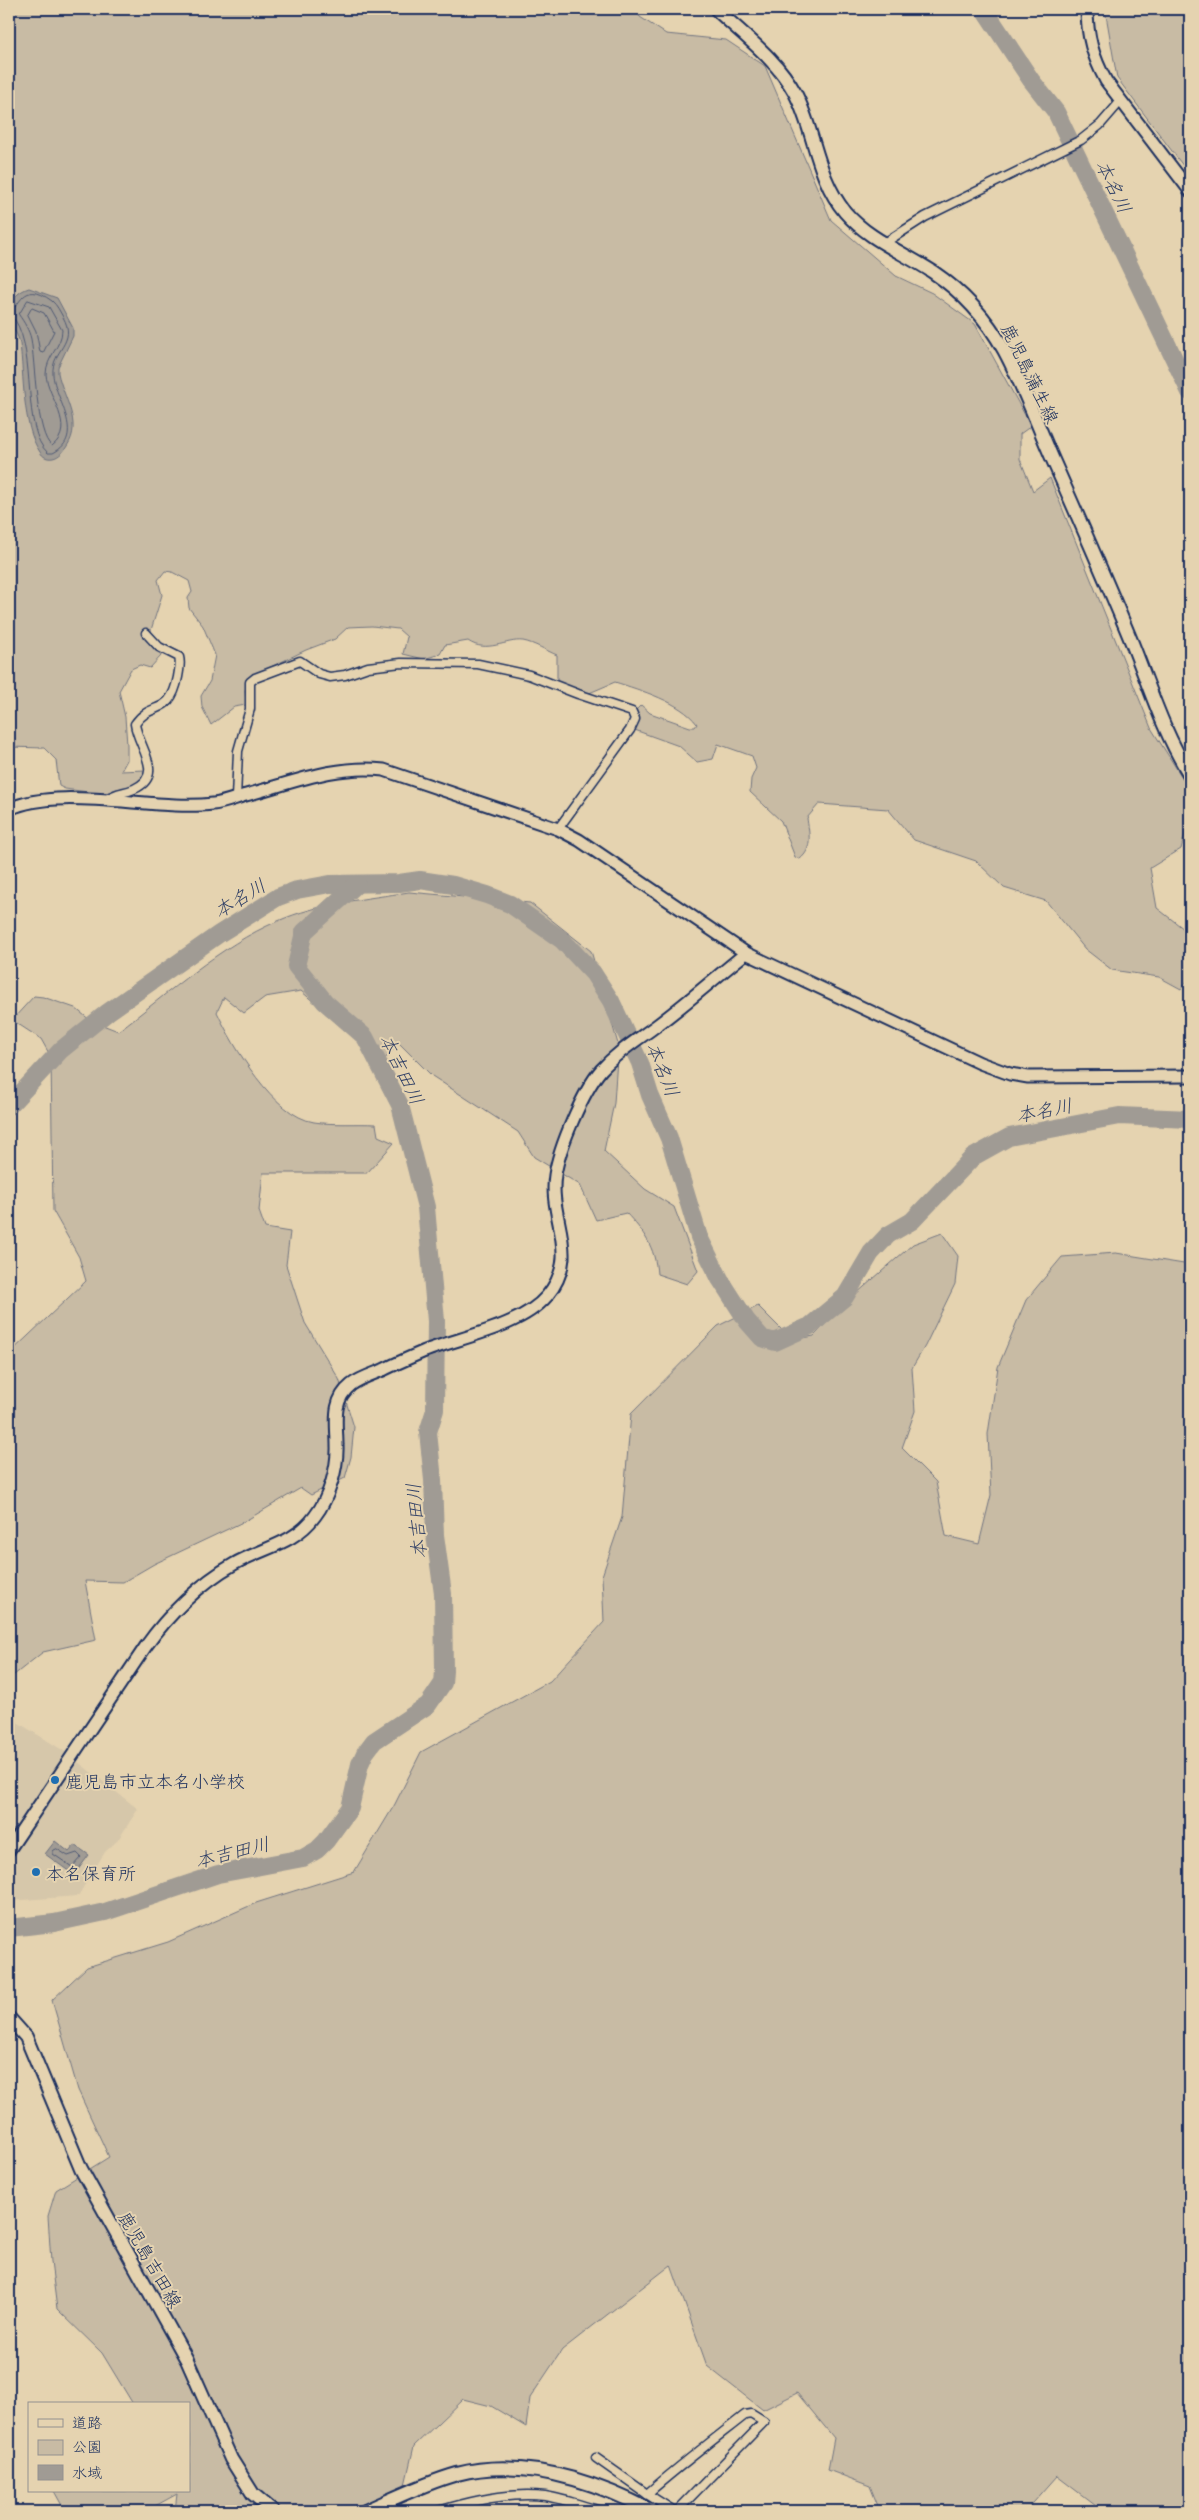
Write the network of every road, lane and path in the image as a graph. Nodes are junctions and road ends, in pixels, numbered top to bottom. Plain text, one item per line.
1 (716, 9) edge
2 (1087, 9) edge
3 (1120, 102) junction
4 (1190, 192) edge
5 (883, 244) junction
6 (146, 634) dead end
7 (1190, 775) edge
8 (236, 798) junction
9 (104, 801) junction
10 (9, 809) edge
11 (558, 829) junction
12 (746, 953) junction
13 (1190, 1076) edge
14 (9, 1850) edge
15 (9, 2018) edge
16 (596, 2458) dead end
17 (647, 2494) junction
18 (273, 2511) edge
19 (365, 2511) edge
20 (439, 2511) edge
21 (601, 2511) edge
22 (652, 2511) edge
23 (676, 2511) edge

1 - 5 main road, 鹿児島蒲生線
2 - 3 street
3 - 4 street
3 - 5 street
5 - 7 main road, 鹿児島蒲生線
6 - 9 street
8 - 9 street
8 - 11 street
8 - 11 street
9 - 10 street
11 - 12 street
12 - 13 street
12 - 14 street
15 - 18 main road, 鹿児島吉田線
16 - 17 street
17 - 23 street
17 - 23 street
19 - 22 main road
20 - 21 street

